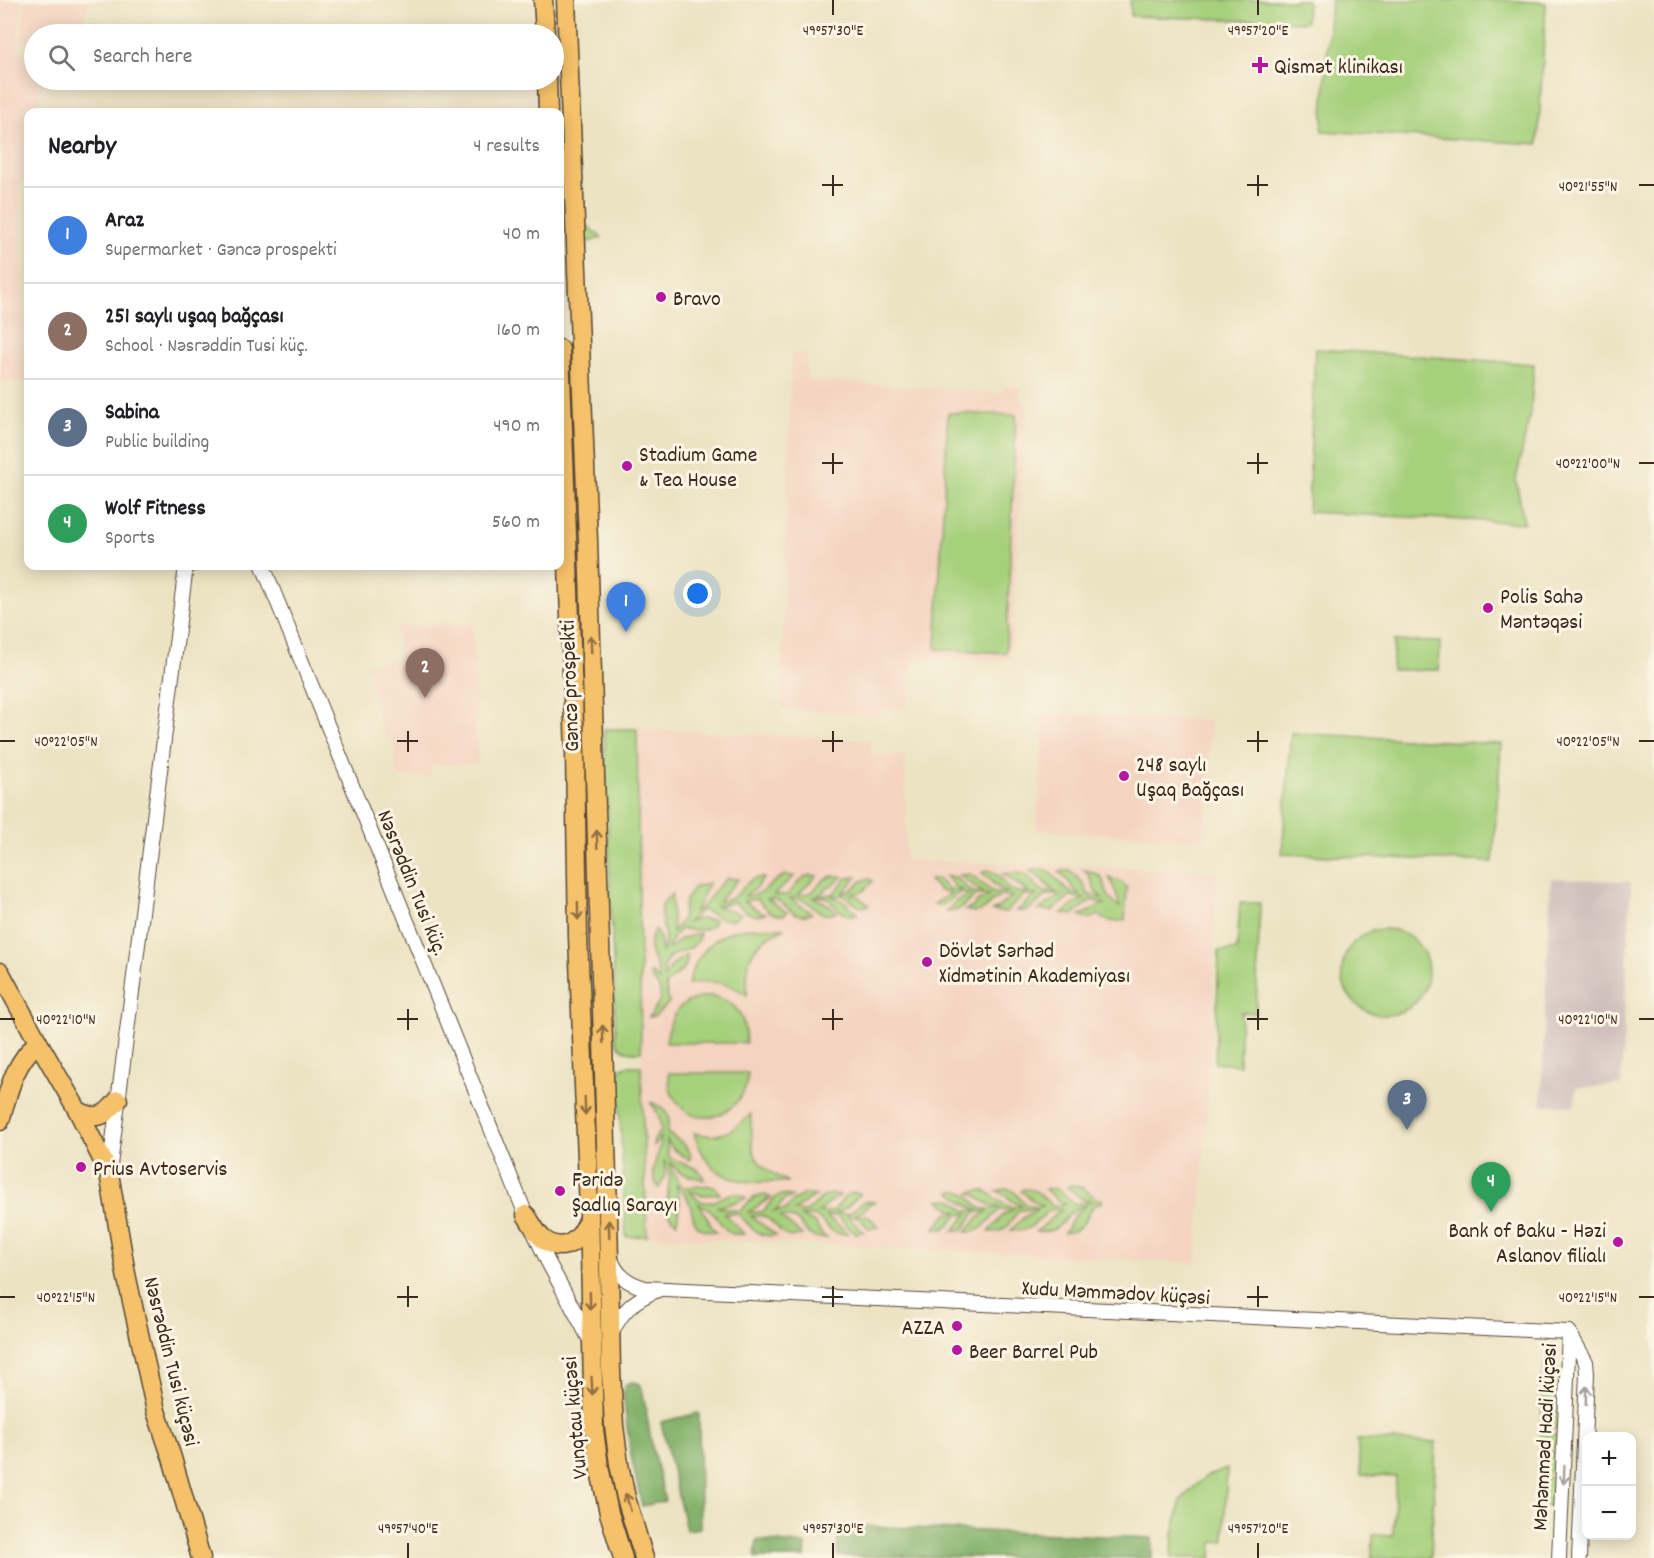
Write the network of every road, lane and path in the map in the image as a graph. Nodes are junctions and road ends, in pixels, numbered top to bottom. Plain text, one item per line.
1 (543, 0) edge
2 (566, 0) edge
3 (544, 24) edge
4 (547, 90) edge
5 (548, 108) edge
6 (564, 456) edge
7 (185, 570) edge
8 (265, 570) edge
9 (0, 972) edge
10 (38, 1042) junction
11 (118, 1100) junction
12 (78, 1111) junction
13 (0, 1121) edge
14 (109, 1173) junction
15 (526, 1215) junction
16 (589, 1218) junction
17 (610, 1257) junction
18 (660, 1289) junction
19 (1569, 1332) junction
20 (610, 1337) junction
21 (591, 1342) junction
22 (611, 1371) joint
23 (614, 1426) junction
24 (594, 1430) junction
25 (201, 1558) edge
26 (623, 1558) edge
27 (644, 1558) edge
28 (1559, 1558) edge
29 (1579, 1558) edge

1 - 3 main road
17 -> 2 main road, Gəncə prospekti
4 - 5 main road
6 -> 16 main road, Gəncə prospekti
7 - 11 street
8 - 15 street, Nəsrəddin Tusi küç.
9 - 10 main road, Nəsrəddin Tusi küçəsi
10 - 12 main road, Nəsrəddin Tusi küçəsi
10 - 13 main road
11 - 12 main road
11 - 14 street
12 - 14 main road, Nəsrəddin Tusi küçəsi
14 - 25 main road, Nəsrəddin Tusi küçəsi
15 - 16 main road
15 - 21 street, Nəsrəddin Tusi küç.
16 -> 21 main road, Gəncə prospekti
17 - 18 street, Xudu Məmmədov küçəsi
17 - 20 main road, Gəncə prospekti
18 - 19 street, Xudu Məmmədov küçəsi
18 - 20 street
19 -> 28 street, Məhəmməd Hadi küçəsi
29 -> 19 street, Məhəmməd Hadi küçəsi
20 - 22 main road, Gəncə prospekti
21 -> 24 main road, Vunqtau küçəsi
22 - 23 main road, Vunqtau küçəsi
23 - 24 main road
27 -> 23 main road, Vunqtau küçəsi
24 - 26 main road, Vunqtau küçəsi

